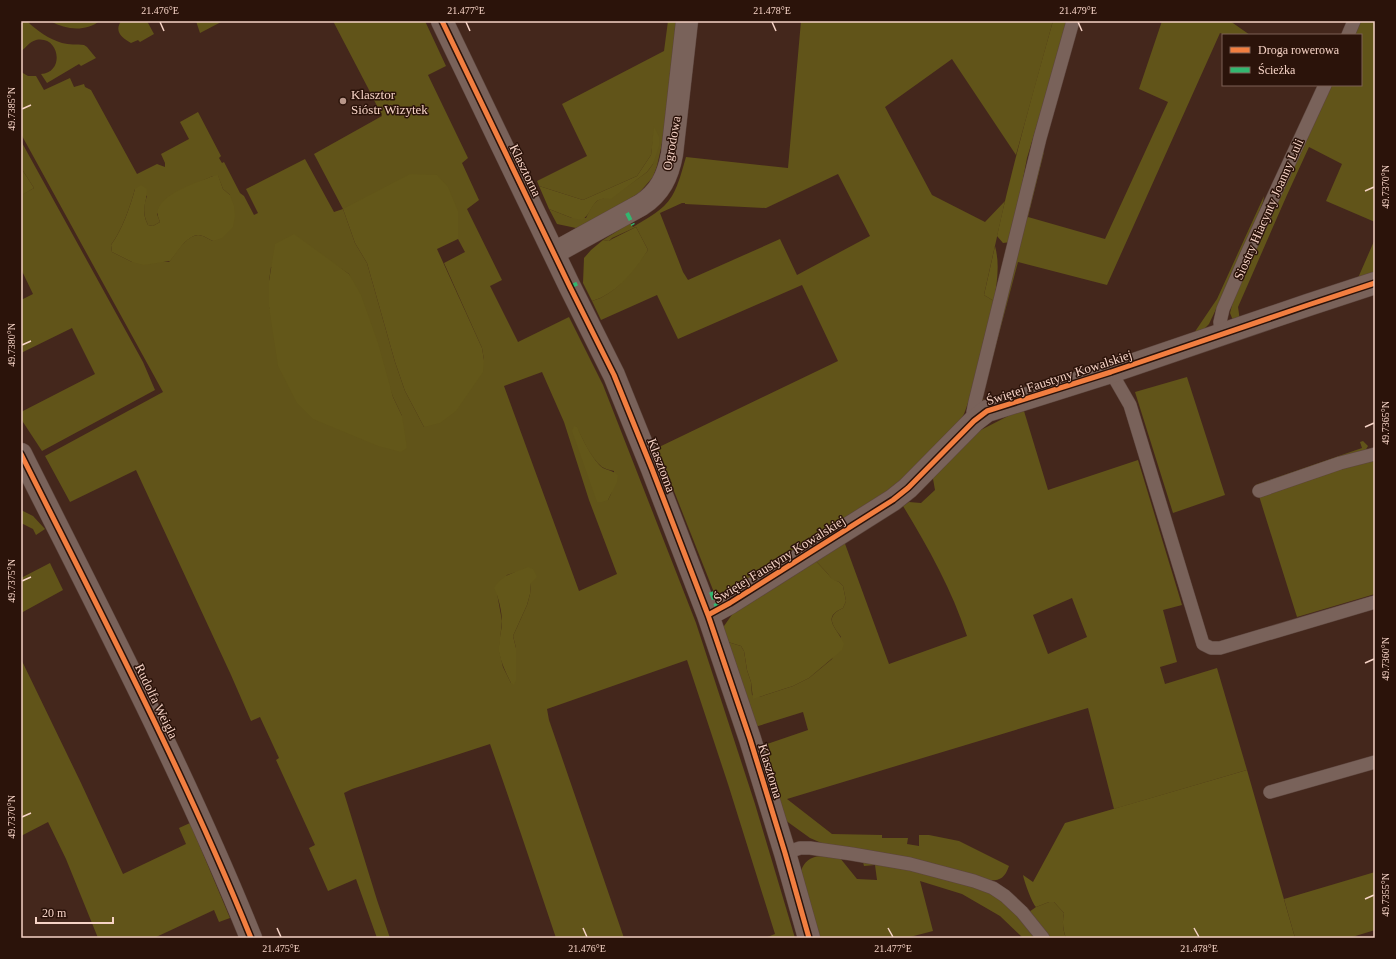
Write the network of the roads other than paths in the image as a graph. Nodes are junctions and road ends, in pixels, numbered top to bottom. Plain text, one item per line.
1 (442, 21) edge
2 (687, 21) edge
3 (1073, 21) edge
4 (1354, 21) edge
5 (1348, 34) edge
6 (1325, 86) edge
7 (554, 253) junction
8 (1375, 283) edge
9 (1221, 335) junction
10 (1111, 372) junction
11 (974, 421) junction
12 (21, 454) edge
13 (1375, 454) edge
14 (27, 481) edge
15 (1259, 491) dead end
16 (1375, 602) edge
17 (708, 616) junction
18 (1375, 762) edge
19 (1270, 792) dead end
20 (785, 854) junction
21 (251, 938) edge
22 (809, 938) edge
23 (1042, 938) edge

1 - 7 street, Klasztorna
2 - 7 street, Ogrodowa
3 - 11 lane
4 - 5 lane
6 - 9 lane, Siostry Hiacynty Joanny Luli
7 - 17 street, Klasztorna
8 - 9 street, Świętej Faustyny Kowalskiej
9 - 10 street, Świętej Faustyny Kowalskiej
10 - 11 street, Świętej Faustyny Kowalskiej
10 - 16 lane
11 - 17 street, Świętej Faustyny Kowalskiej
12 - 14 street, Rudolfa Weigla
13 - 15 lane
14 - 21 street, Rudolfa Weigla
17 - 20 street, Klasztorna
18 - 19 lane
20 - 22 street, Klasztorna
20 - 23 lane

